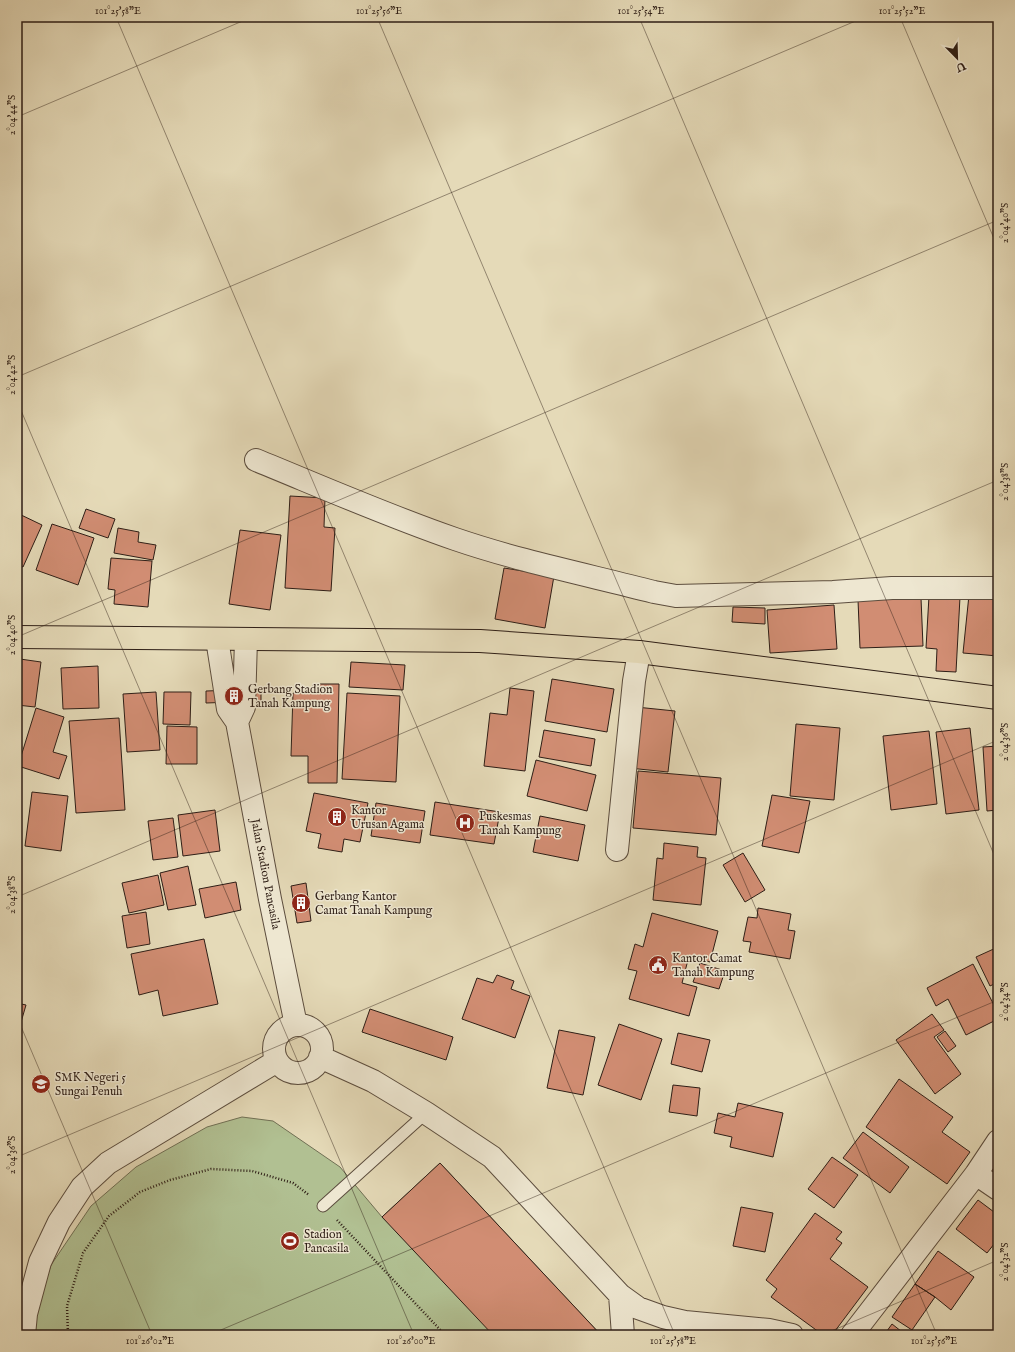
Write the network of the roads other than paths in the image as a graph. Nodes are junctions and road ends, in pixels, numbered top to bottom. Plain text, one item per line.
1 (256, 460) dead end
2 (998, 588) edge
3 (17, 637) edge
4 (217, 639) junction
5 (246, 639) junction
6 (639, 652) junction
7 (998, 698) edge
8 (237, 722) junction
9 (617, 850) dead end
10 (296, 1025) junction
11 (320, 1057) junction
12 (277, 1060) junction
13 (426, 1113) junction
14 (998, 1141) edge
15 (976, 1174) junction
16 (998, 1190) edge
17 (324, 1206) road end
18 (620, 1295) junction
19 (24, 1335) edge
20 (623, 1335) edge
21 (792, 1335) edge
22 (852, 1335) edge

1 - 2 street
3 - 4 highway
4 - 5 highway
4 - 8 street, Jalan Stadion Pancasila
5 - 6 highway
5 - 8 street
6 - 7 highway
6 - 9 street
8 - 10 street, Jalan Stadion Pancasila
10 - 11 street
10 - 12 street
11 - 12 street
11 - 13 street
12 - 19 street
13 - 17 lane
13 - 18 street
14 - 15 street
15 - 16 street
15 - 22 street
18 - 20 street
18 - 21 street

